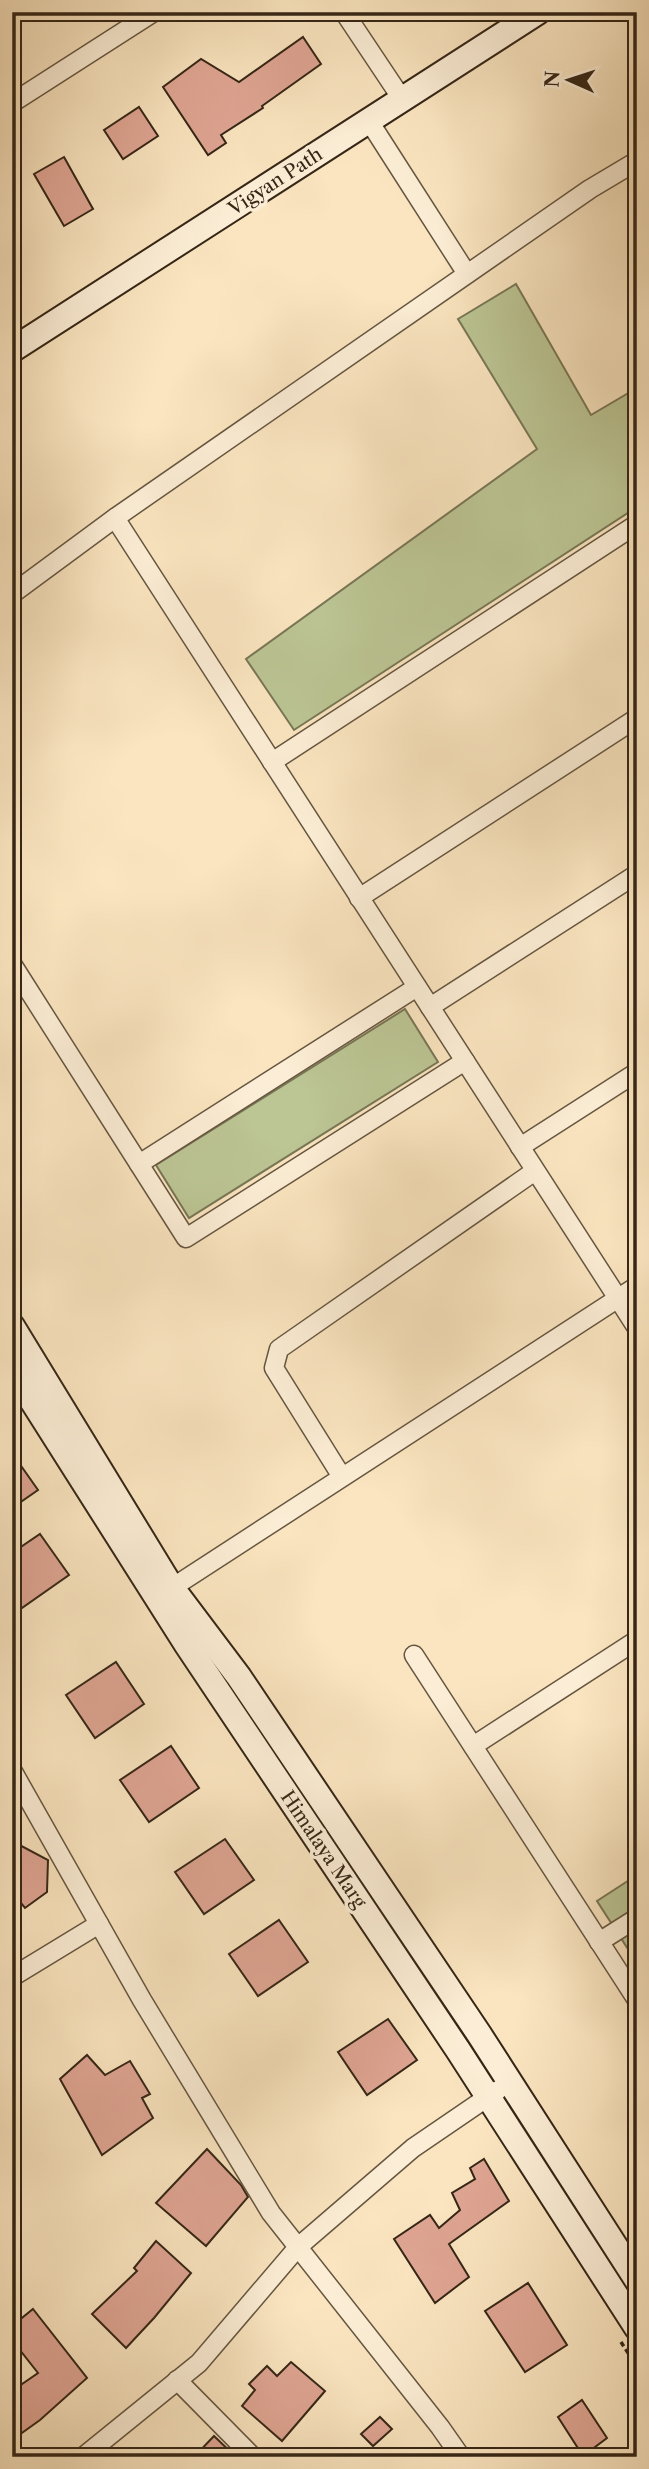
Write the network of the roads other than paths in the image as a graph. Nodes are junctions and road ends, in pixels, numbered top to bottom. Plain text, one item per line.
1 (155, 12) edge
2 (344, 12) edge
3 (538, 12) edge
4 (402, 99) junction
5 (12, 103) edge
6 (369, 121) junction
7 (637, 161) edge
8 (467, 274) junction
9 (12, 350) edge
10 (115, 518) junction
11 (637, 524) edge
12 (12, 594) edge
13 (637, 719) edge
14 (272, 762) junction
15 (637, 874) edge
16 (359, 898) junction
17 (12, 964) edge
18 (417, 987) junction
19 (430, 1007) junction
20 (465, 1061) junction
21 (637, 1072) edge
22 (520, 1147) junction
23 (139, 1164) junction
24 (535, 1171) junction
25 (637, 1286) edge
26 (618, 1298) junction
27 (12, 1326) edge
28 (637, 1328) edge
29 (12, 1369) edge
30 (342, 1477) junction
31 (165, 1593) junction
32 (637, 1640) edge
33 (414, 1655) dead end
34 (473, 1746) junction
35 (12, 1770) edge
36 (637, 1918) edge
37 (99, 1924) junction
38 (599, 1942) junction
39 (12, 1977) edge
40 (637, 2000) edge
41 (509, 2082) junction
42 (488, 2096) junction
43 (298, 2247) junction
44 (637, 2280) edge
45 (637, 2328) edge
46 (177, 2380) junction
47 (83, 2457) edge
48 (253, 2457) edge
49 (461, 2457) edge

1 - 5 street
2 - 4 street
3 - 4 main road, Vigyan Path
4 - 6 main road, Vigyan Path
6 - 8 street
6 - 9 main road, Vigyan Path
7 - 8 street
8 - 10 street
10 - 12 street
10 - 14 street
11 - 14 street
13 - 16 street
14 - 16 street
15 - 19 street
16 - 18 street
17 - 23 street
18 - 19 street
18 - 23 street
19 - 20 street
20 - 22 street
20 - 23 street
21 - 22 street
22 - 24 street
24 - 26 street
24 - 30 street
25 - 26 street
26 - 28 street
26 - 30 street
27 - 31 main road, Himalaya Marg
29 - 31 main road, Himalaya Marg
30 - 31 street
31 - 41 main road, Himalaya Marg
31 - 42 main road, Himalaya Marg
32 - 34 street
33 - 34 street
34 - 38 street
35 - 37 street
36 - 38 street
37 - 39 street
37 - 43 street
38 - 40 street
41 - 42 street
41 - 44 main road, Himalaya Marg
42 - 43 street
42 - 45 main road, Himalaya Marg
43 - 46 street
43 - 49 street
46 - 47 street
46 - 48 street

